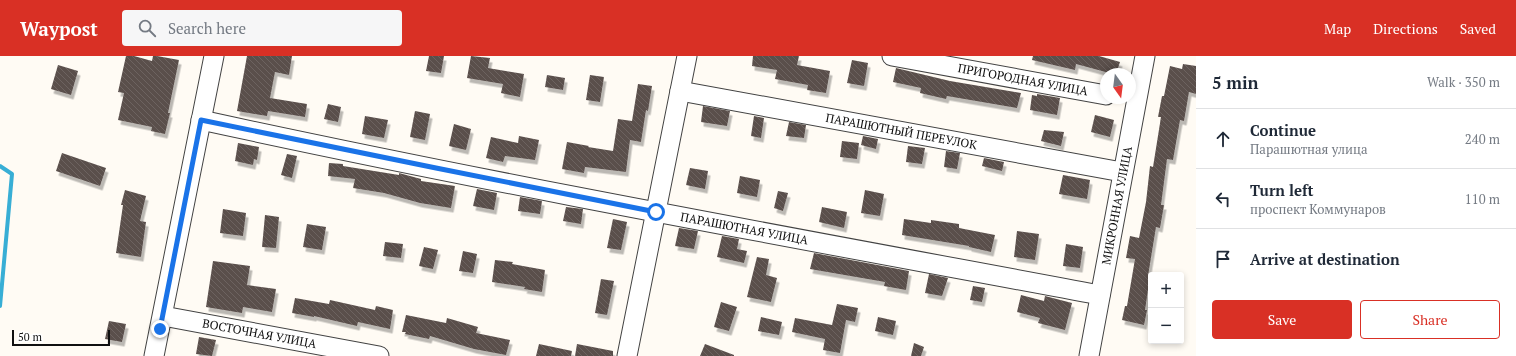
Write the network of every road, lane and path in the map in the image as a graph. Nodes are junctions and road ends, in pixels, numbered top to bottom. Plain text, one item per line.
1 (214, 56) edge
2 (687, 56) edge
3 (892, 56) edge
4 (1145, 56) edge
5 (1136, 79) edge
6 (680, 91) junction
7 (1100, 95) edge
8 (1128, 104) edge
9 (201, 120) junction
10 (1122, 172) junction
11 (656, 212) junction
12 (1100, 295) junction
13 (163, 316) junction
14 (154, 356) edge
15 (379, 356) edge
16 (627, 356) edge
17 (1089, 356) edge

1 - 9 street
2 - 6 street
3 - 7 street, ПРИГОРОДНАЯ УЛИЦА
4 - 5 street, МИКРОННАЯ УЛИЦА
6 - 10 street, ПАРАШЮТНЫЙ ПЕРЕУЛОК
6 - 11 street
8 - 10 street, МИКРОННАЯ УЛИЦА
9 - 11 street, ПАРАШЮТНАЯ УЛИЦА
9 - 13 street
10 - 12 street, МИКРОННАЯ УЛИЦА
11 - 12 street, ПАРАШЮТНАЯ УЛИЦА
11 - 16 street
12 - 17 street, МИКРОННАЯ УЛИЦА
13 - 14 street
13 - 15 street, ВОСТОЧНАЯ УЛИЦА

